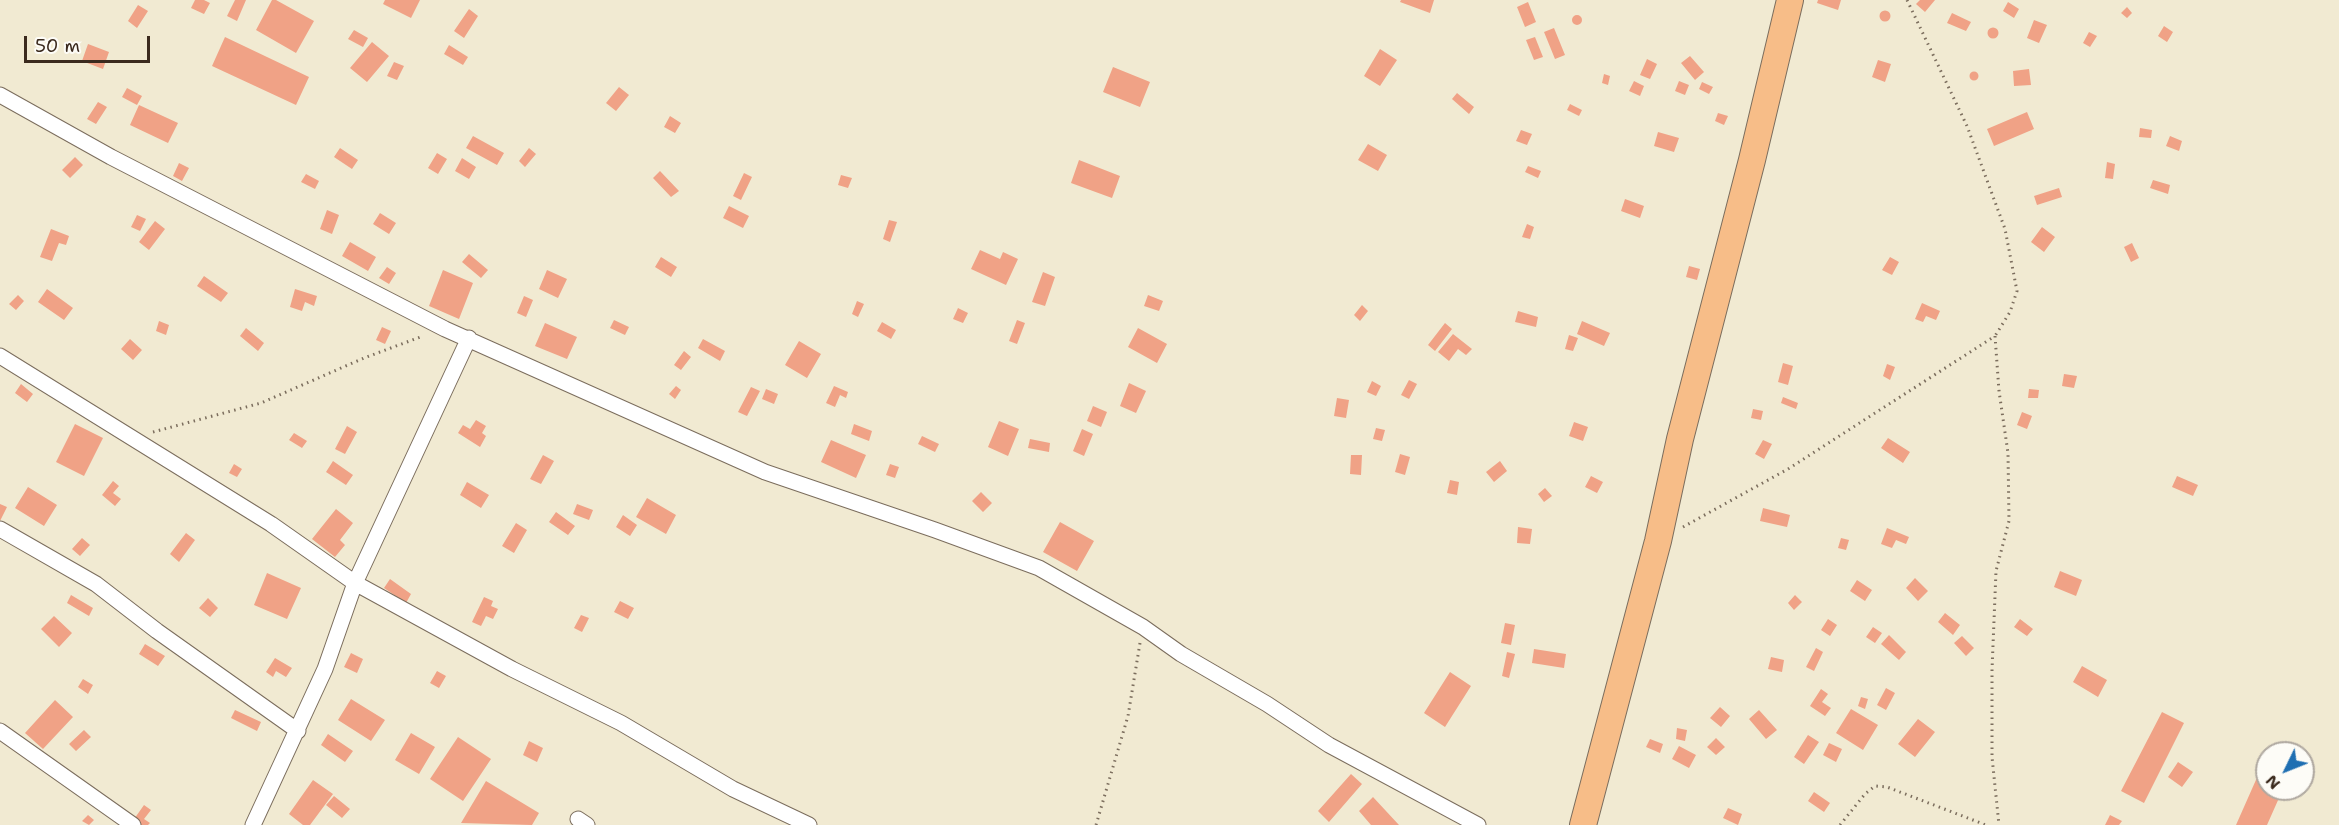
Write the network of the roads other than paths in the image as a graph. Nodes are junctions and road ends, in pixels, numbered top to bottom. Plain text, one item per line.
1 (1790, 0) edge
2 (0, 95) edge
3 (469, 338) junction
4 (0, 356) edge
5 (0, 530) edge
6 (355, 583) junction
7 (0, 730) edge
8 (298, 731) junction
9 (133, 825) edge
10 (253, 825) edge
11 (809, 825) edge
12 (1478, 825) edge
13 (1583, 825) edge

1 - 13 main road
2 - 3 street
3 - 6 street
3 - 12 street
4 - 6 street
5 - 8 street
6 - 8 street
6 - 11 street
7 - 9 street
8 - 10 street

